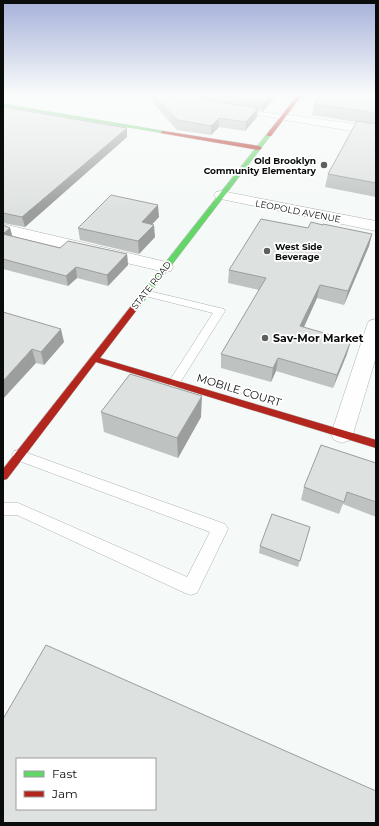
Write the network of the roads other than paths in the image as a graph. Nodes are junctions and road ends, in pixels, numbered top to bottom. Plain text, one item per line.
1 (173, 134) edge
2 (270, 134) edge
3 (259, 148) junction
4 (221, 196) junction
5 (376, 226) edge
6 (3, 229) edge
7 (165, 267) junction
8 (145, 293) junction
9 (376, 325) edge
10 (94, 359) junction
11 (174, 383) junction
12 (342, 434) junction
13 (376, 444) edge
14 (19, 455) junction
15 (3, 476) edge
16 (3, 509) edge

1 - 3 main road
2 - 3 main road, STATE ROAD
3 - 4 main road, STATE ROAD
4 - 5 street, LEOPOLD AVENUE
4 - 7 main road, STATE ROAD
6 - 7 street
7 - 8 main road, STATE ROAD
8 - 10 main road, STATE ROAD
8 - 11 lane
9 - 12 street
10 - 11 main road, MOBILE COURT
10 - 14 main road, STATE ROAD
11 - 12 main road, MOBILE COURT
12 - 13 main road, MOBILE COURT
14 - 15 main road, STATE ROAD
14 - 16 lane

